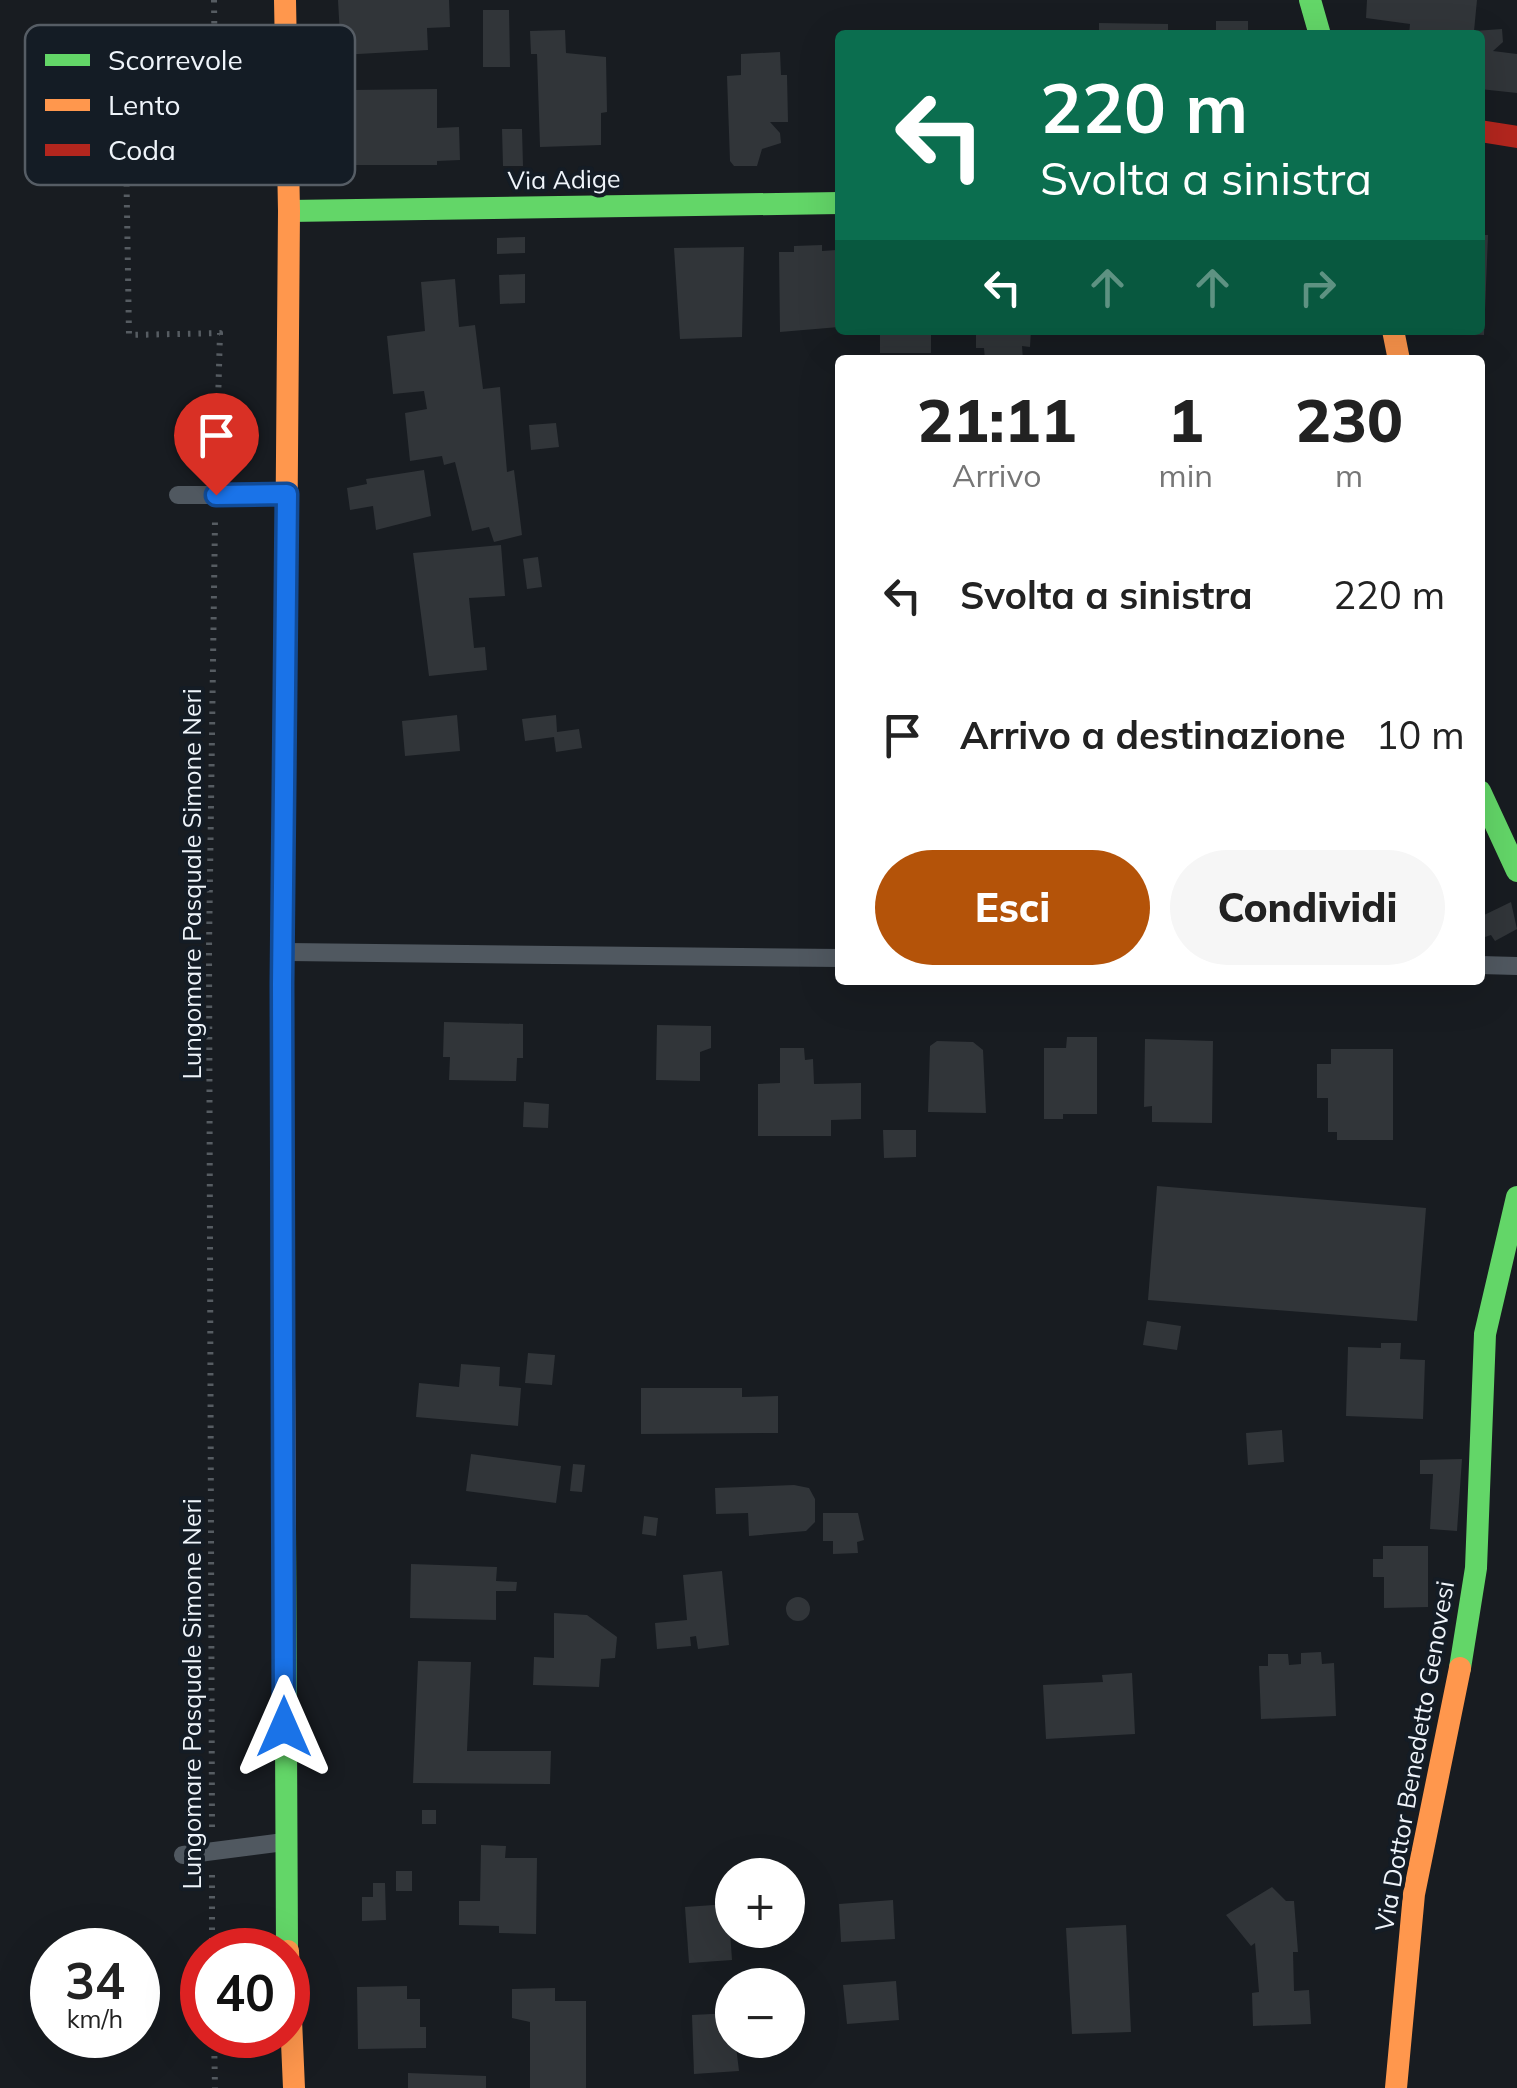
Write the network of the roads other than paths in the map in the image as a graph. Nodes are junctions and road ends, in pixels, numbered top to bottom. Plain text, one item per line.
1 (285, 0) edge
2 (1310, 0) edge
3 (285, 25) edge
4 (1319, 30) edge
5 (1485, 132) edge
6 (1517, 136) edge
7 (289, 185) edge
8 (835, 202) edge
9 (289, 211) junction
10 (287, 494) junction
11 (178, 495) dead end
12 (1485, 802) edge
13 (1517, 871) edge
14 (282, 952) junction
15 (835, 958) edge
16 (1485, 965) edge
17 (1517, 966) edge
18 (1517, 1197) edge
19 (284, 1842) junction
20 (184, 1855) dead end
21 (287, 1928) edge
22 (293, 2058) edge
23 (294, 2088) edge
24 (1396, 2088) edge

1 - 3 street
2 - 4 street
5 - 6 street
7 - 9 street
8 - 9 street, Via Adige
9 - 10 street
10 - 11 lane
10 - 14 street
12 - 13 street
14 - 15 lane
14 - 19 street
16 - 17 lane
18 - 24 street, Via Dottor Benedetto Genovesi
19 - 20 lane
19 - 21 street
22 - 23 street

